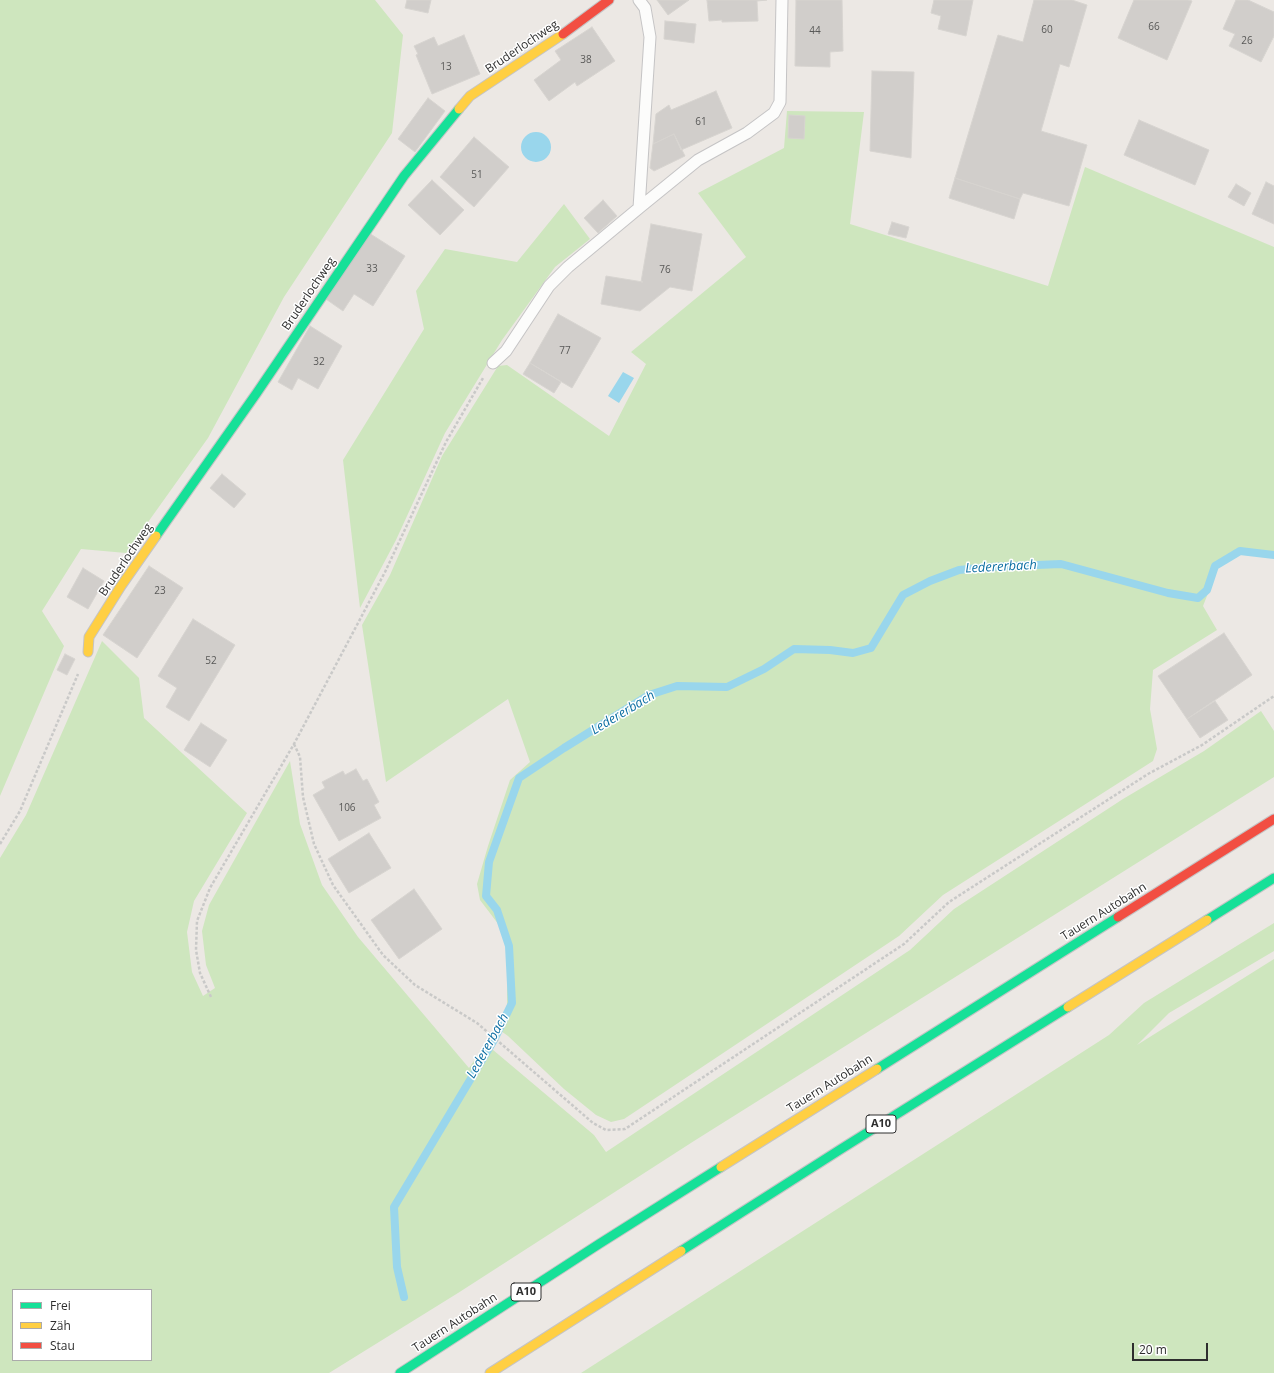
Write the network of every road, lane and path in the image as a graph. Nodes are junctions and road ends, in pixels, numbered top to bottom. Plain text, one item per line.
1 (609, 0) edge
2 (639, 0) edge
3 (782, 0) edge
4 (639, 208) junction
5 (493, 363) joint
6 (88, 652) joint
7 (1274, 696) edge
8 (294, 744) junction
9 (1274, 819) edge
10 (0, 844) edge
11 (1274, 878) edge
12 (211, 997) dead end
13 (400, 1373) edge
14 (490, 1373) edge

1 - 6 main road, Bruderlochweg
2 - 4 lane
3 - 4 lane
4 - 5 lane
5 - 8 path
6 - 10 path
7 - 8 path
8 - 12 path
9 - 13 main road, Tauern Autobahn / A10
11 - 14 main road, A10

